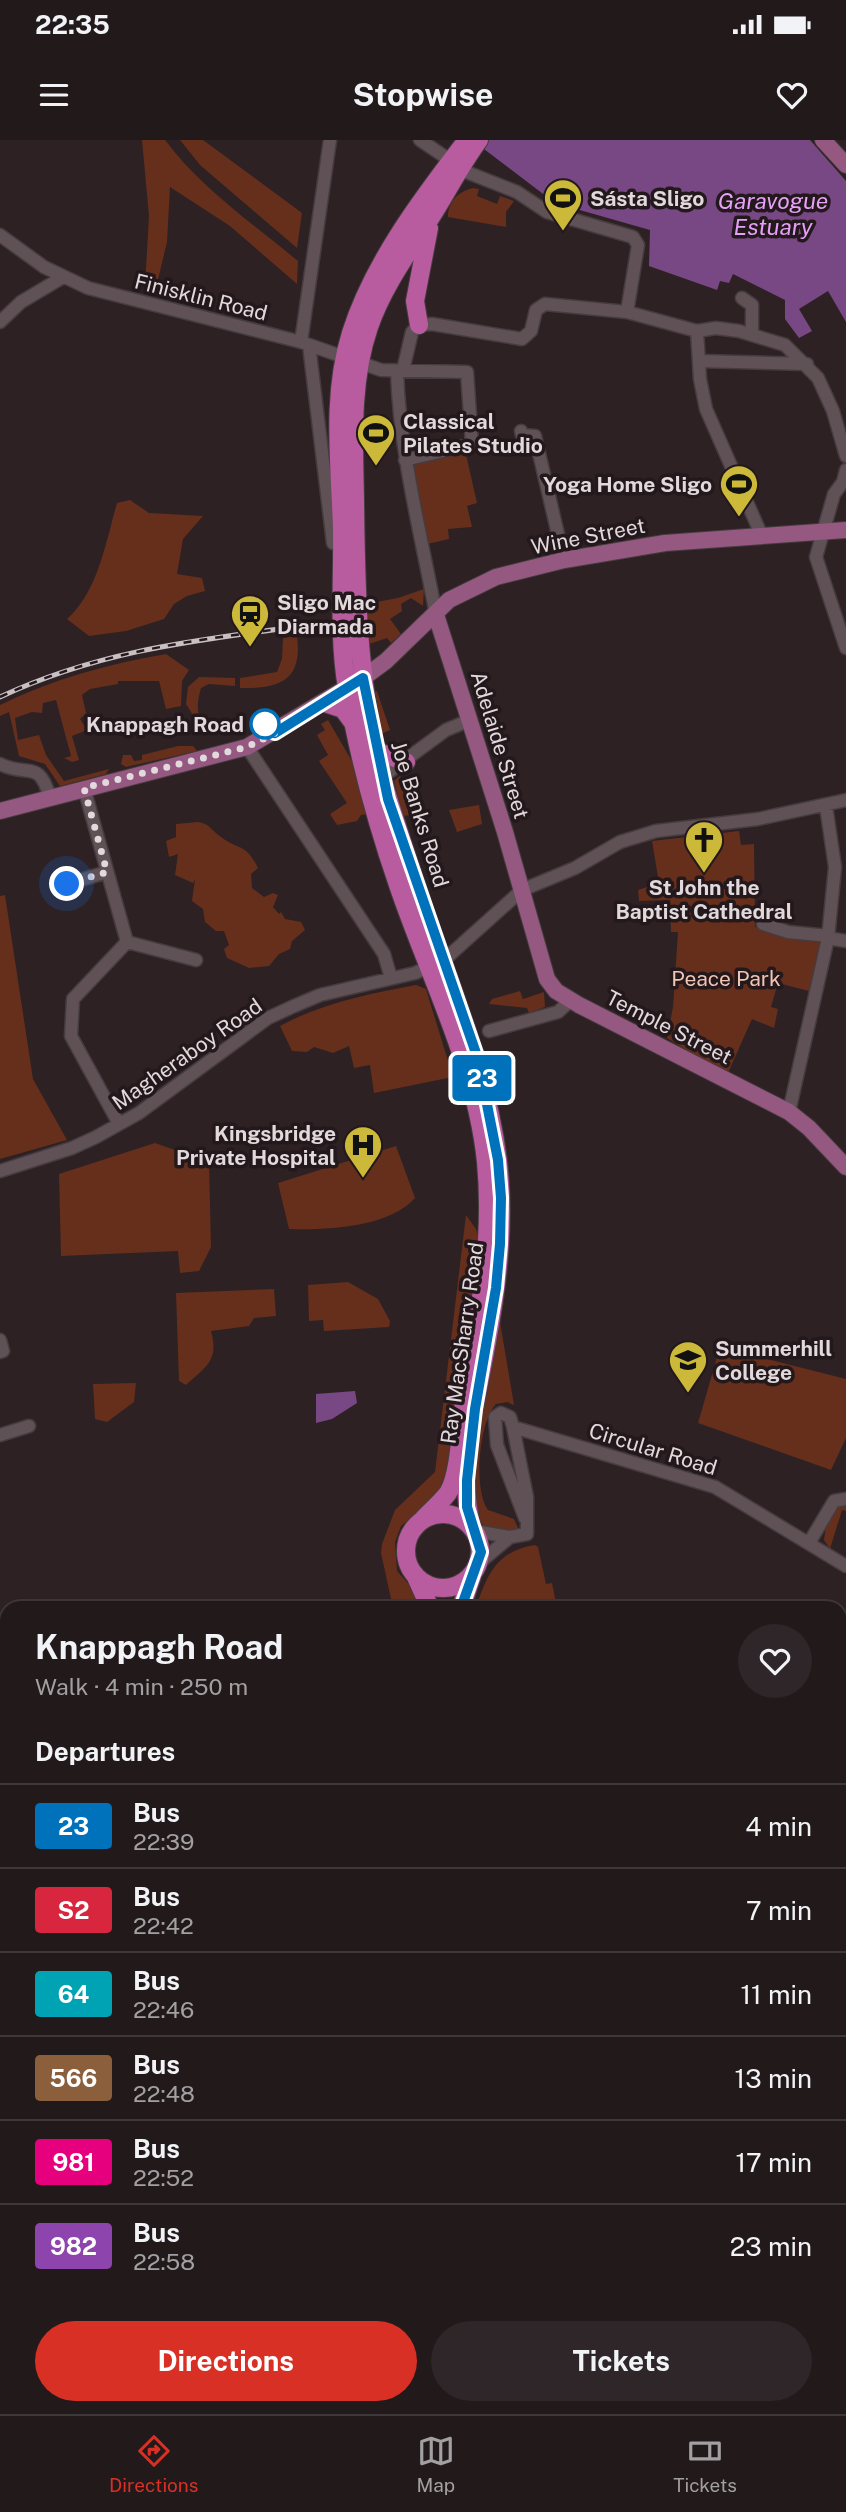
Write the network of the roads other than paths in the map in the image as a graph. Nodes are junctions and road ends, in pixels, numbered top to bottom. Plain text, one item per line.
1 (330, 140) edge
2 (420, 140) edge
3 (823, 140) edge
4 (471, 143) edge
5 (456, 165) junction
6 (846, 165) edge
7 (431, 217) junction
8 (0, 235) edge
9 (63, 277) junction
10 (742, 298) dead end
11 (627, 312) junction
12 (0, 322) edge
13 (419, 324) junction
14 (697, 331) junction
15 (752, 334) junction
16 (305, 344) junction
17 (353, 361) junction
18 (700, 361) junction
19 (807, 364) junction
20 (400, 371) junction
21 (521, 431) dead end
22 (846, 456) edge
23 (405, 460) junction
24 (846, 470) edge
25 (846, 530) edge
26 (823, 533) junction
27 (761, 534) junction
28 (332, 543) dead end
29 (564, 560) junction
30 (436, 615) junction
31 (846, 648) edge
32 (363, 678) junction
33 (346, 688) junction
34 (325, 703) junction
35 (470, 720) junction
36 (354, 724) junction
37 (247, 747) junction
38 (376, 751) junction
39 (406, 762) junction
40 (0, 764) edge
41 (375, 781) junction
42 (84, 788) junction
43 (50, 798) junction
44 (846, 800) edge
45 (826, 807) junction
46 (0, 811) edge
47 (107, 872) junction
48 (67, 884) dead end
49 (522, 890) junction
50 (763, 925) dead end
51 (828, 937) junction
52 (846, 941) edge
53 (127, 942) junction
54 (196, 960) dead end
55 (436, 964) junction
56 (394, 978) junction
57 (572, 1000) junction
58 (489, 1031) dead end
59 (789, 1112) junction
60 (119, 1124) junction
61 (846, 1167) edge
62 (0, 1171) edge
63 (0, 1340) edge
64 (0, 1352) edge
65 (29, 1426) dead end
66 (513, 1427) junction
67 (0, 1435) edge
68 (846, 1499) edge
69 (525, 1518) junction
70 (423, 1519) junction
71 (473, 1530) junction
72 (510, 1537) junction
73 (809, 1544) junction
74 (846, 1566) edge
75 (476, 1568) junction
76 (416, 1577) junction
77 (427, 1601) edge
78 (464, 1601) edge

1 - 16 street
2 - 5 street
3 - 6 main road
4 - 5 highway
5 - 7 highway
5 - 11 street
5 - 17 highway
7 - 13 highway
7 - 17 highway
8 - 9 street, Finisklin Road
9 - 12 street
9 - 16 street, Finisklin Road
10 - 15 street
11 - 13 street
11 - 14 street
13 - 20 street
14 - 15 street
14 - 18 street
15 - 19 street
16 - 17 street, Finisklin Road
16 - 28 street
17 - 20 street, Finisklin Road
17 - 32 highway, Joe Banks Road
17 - 33 highway, Joe Banks Road
18 - 19 street
18 - 27 street
19 - 22 street
20 - 23 street
20 - 23 street, Finisklin Road
21 - 29 street
23 - 30 street
24 - 26 street
25 - 26 main road, Wine Street
26 - 27 main road, Wine Street
26 - 31 street
27 - 29 main road, Wine Street
29 - 30 main road, Wine Street
30 - 32 main road, Wine Street
30 - 35 main road, Adelaide Street
32 - 33 main road, Wine Street
32 - 38 highway, Joe Banks Road
33 - 34 main road, Wine Street
33 - 36 highway, Joe Banks Road
34 - 36 highway
34 - 37 main road, Wine Street
35 - 39 street
35 - 49 main road, Adelaide Street
36 - 41 highway, Joe Banks Road
37 - 42 main road
37 - 56 street
38 - 39 highway
38 - 41 highway, Joe Banks Road
39 - 41 street
40 - 43 street
41 - 55 highway, Joe Banks Road
42 - 43 main road
42 - 47 street
43 - 46 main road
44 - 45 street
45 - 49 street
45 - 51 street
47 - 48 street
47 - 53 street
49 - 55 street
49 - 57 main road, Temple Street
50 - 51 street
51 - 52 street
51 - 59 street
53 - 54 street
53 - 60 street
55 - 56 street, Magheraboy Road
55 - 70 highway, Ray MacSharry Road
55 - 71 highway, Ray MacSharry Road
56 - 60 street, Magheraboy Road
57 - 58 street
57 - 59 main road, Temple Street
59 - 61 main road, Temple Street
60 - 62 street, Magheraboy Road
63 - 64 street
65 - 67 street
66 - 69 street
66 - 69 street, Circular Road
66 - 73 street, Circular Road
68 - 73 street
69 - 72 street
70 - 71 highway
70 - 76 highway
71 - 72 street
71 - 75 highway
72 - 75 street
73 - 74 street, Circular Road
75 - 76 highway
75 - 78 highway
76 - 77 highway

